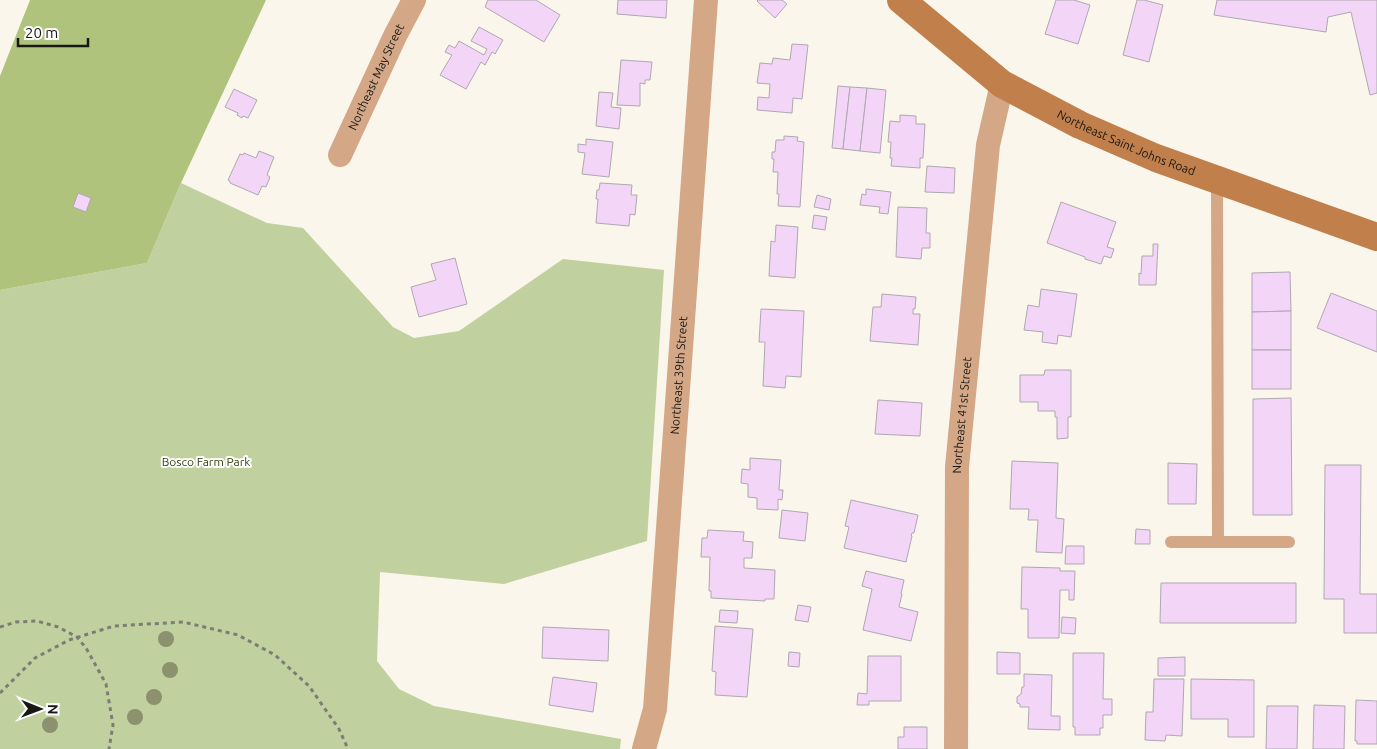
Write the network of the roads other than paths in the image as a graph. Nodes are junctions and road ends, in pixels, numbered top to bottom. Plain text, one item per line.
1 (414, 0) edge
2 (706, 0) edge
3 (902, 0) edge
4 (1002, 84) junction
5 (340, 155) dead end
6 (1217, 180) junction
7 (1377, 236) edge
8 (1171, 542) dead end
9 (1218, 542) junction
10 (1289, 542) dead end
11 (644, 749) edge
12 (956, 749) edge

1 - 5 street, Northeast May Street
2 - 11 street, Northeast 39th Street
3 - 4 main road, Northeast Saint Johns Road
4 - 6 main road, Northeast Saint Johns Road
4 - 12 street, Northeast 41st Street
6 - 7 main road, Northeast Saint Johns Road
6 - 9 lane
8 - 9 lane
9 - 10 lane

